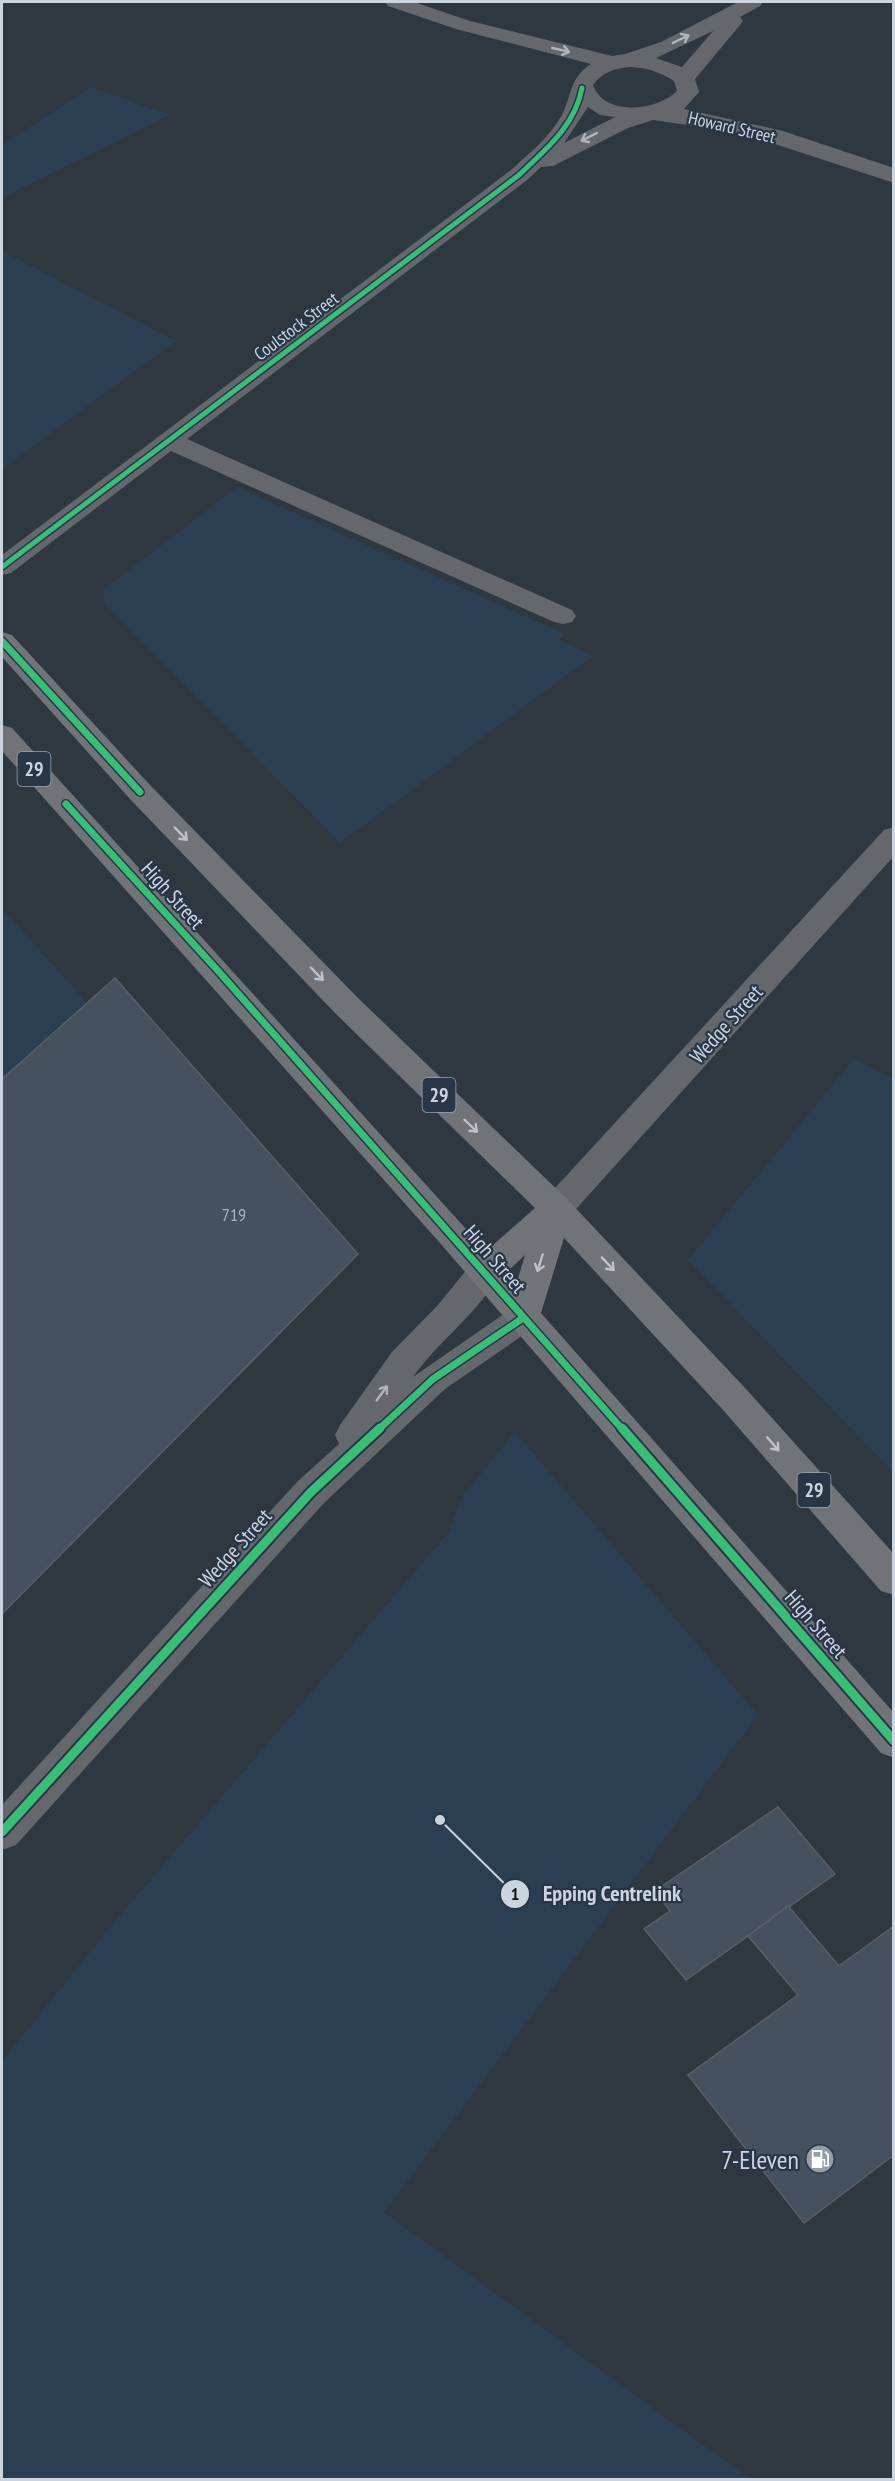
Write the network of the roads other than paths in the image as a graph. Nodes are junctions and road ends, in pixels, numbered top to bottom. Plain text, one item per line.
1 (395, 2) edge
2 (751, 3) edge
3 (463, 25) junction
4 (620, 62) junction
5 (571, 79) junction
6 (685, 81) junction
7 (647, 114) junction
8 (812, 147) junction
9 (519, 175) junction
10 (894, 176) edge
11 (170, 441) junction
12 (2, 567) edge
13 (562, 616) dead end
14 (2, 641) edge
15 (2, 734) edge
16 (894, 837) edge
17 (556, 1209) junction
18 (484, 1272) junction
19 (523, 1318) junction
20 (311, 1492) junction
21 (894, 1580) edge
22 (894, 1741) edge
23 (2, 1832) edge

1 - 3 street
4 -> 2 street
2 - 6 street
3 -> 4 street
3 - 5 street
4 - 5 street
4 - 6 street, Howard Street
5 - 7 street, Howard Street
5 - 9 street, Coulstock Street
6 - 7 street, Coulstock Street
6 - 8 street, Howard Street
7 - 8 street, Howard Street
7 -> 9 street, Coulstock Street
8 - 10 street, Howard Street
9 - 11 street, Coulstock Street
11 - 12 street, Coulstock Street
11 - 13 street
14 -> 17 main road, 29
15 - 18 main road, High Street / 29
16 - 17 street, Wedge Street
17 - 18 main road, Wedge Street
17 -> 19 main road, Wedge Street
17 -> 21 main road, 29
18 - 19 main road, High Street / 29
20 -> 18 street, Wedge Street
19 - 20 street, Wedge Street
19 - 22 main road, High Street / 29
20 - 23 street, Wedge Street

